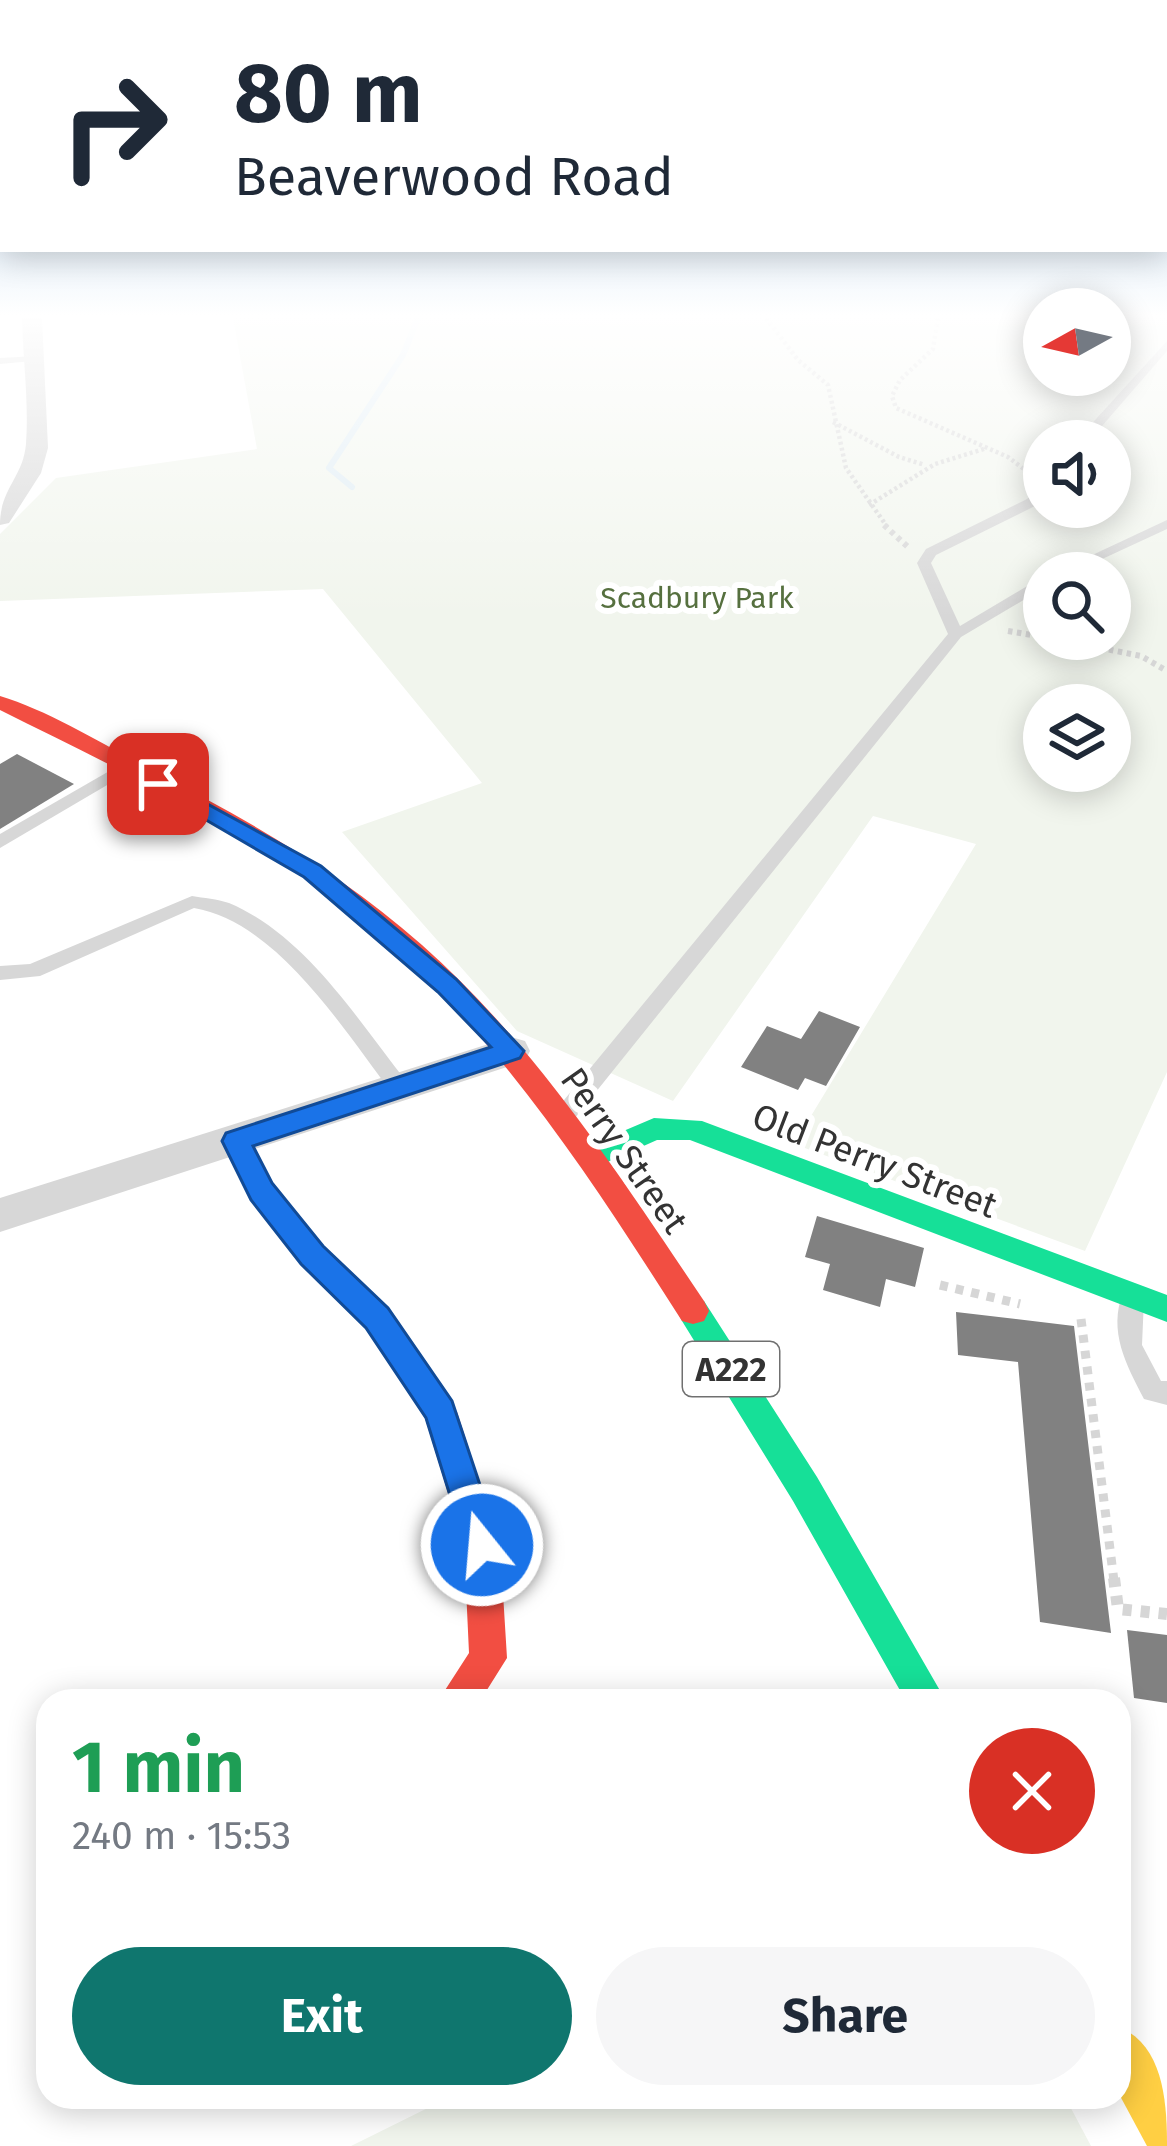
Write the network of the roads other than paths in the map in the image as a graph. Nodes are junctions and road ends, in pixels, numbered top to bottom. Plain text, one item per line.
1 (35, 418) edge
2 (1023, 506) edge
3 (0, 518) edge
4 (1167, 524) edge
5 (1106, 552) edge
6 (1023, 594) edge
7 (956, 634) junction
8 (4, 712) edge
9 (125, 766) junction
10 (5, 834) edge
11 (0, 973) edge
12 (511, 1051) junction
13 (399, 1088) junction
14 (562, 1118) junction
15 (236, 1141) junction
16 (591, 1157) junction
17 (0, 1215) edge
18 (1132, 1299) junction
19 (1167, 1309) edge
20 (1167, 1393) edge
21 (466, 1689) edge
22 (920, 1689) edge
23 (1131, 2071) edge
24 (1167, 2136) edge

1 - 3 street
2 - 7 lane
4 - 5 lane
6 - 7 lane
7 - 14 lane
8 - 9 main road, Perry Street / A222
9 - 10 lane
9 - 12 main road, Perry Street / A222
11 - 13 lane
12 - 13 street
12 - 14 main road, Perry Street / A222
13 - 15 street
14 - 16 main road, Perry Street / A222
15 - 17 street
15 - 21 main road
16 - 18 main road, Old Perry Street
16 - 22 main road, Perry Street / A222
18 - 19 main road, Old Perry Street
18 - 20 lane
23 - 24 main road

